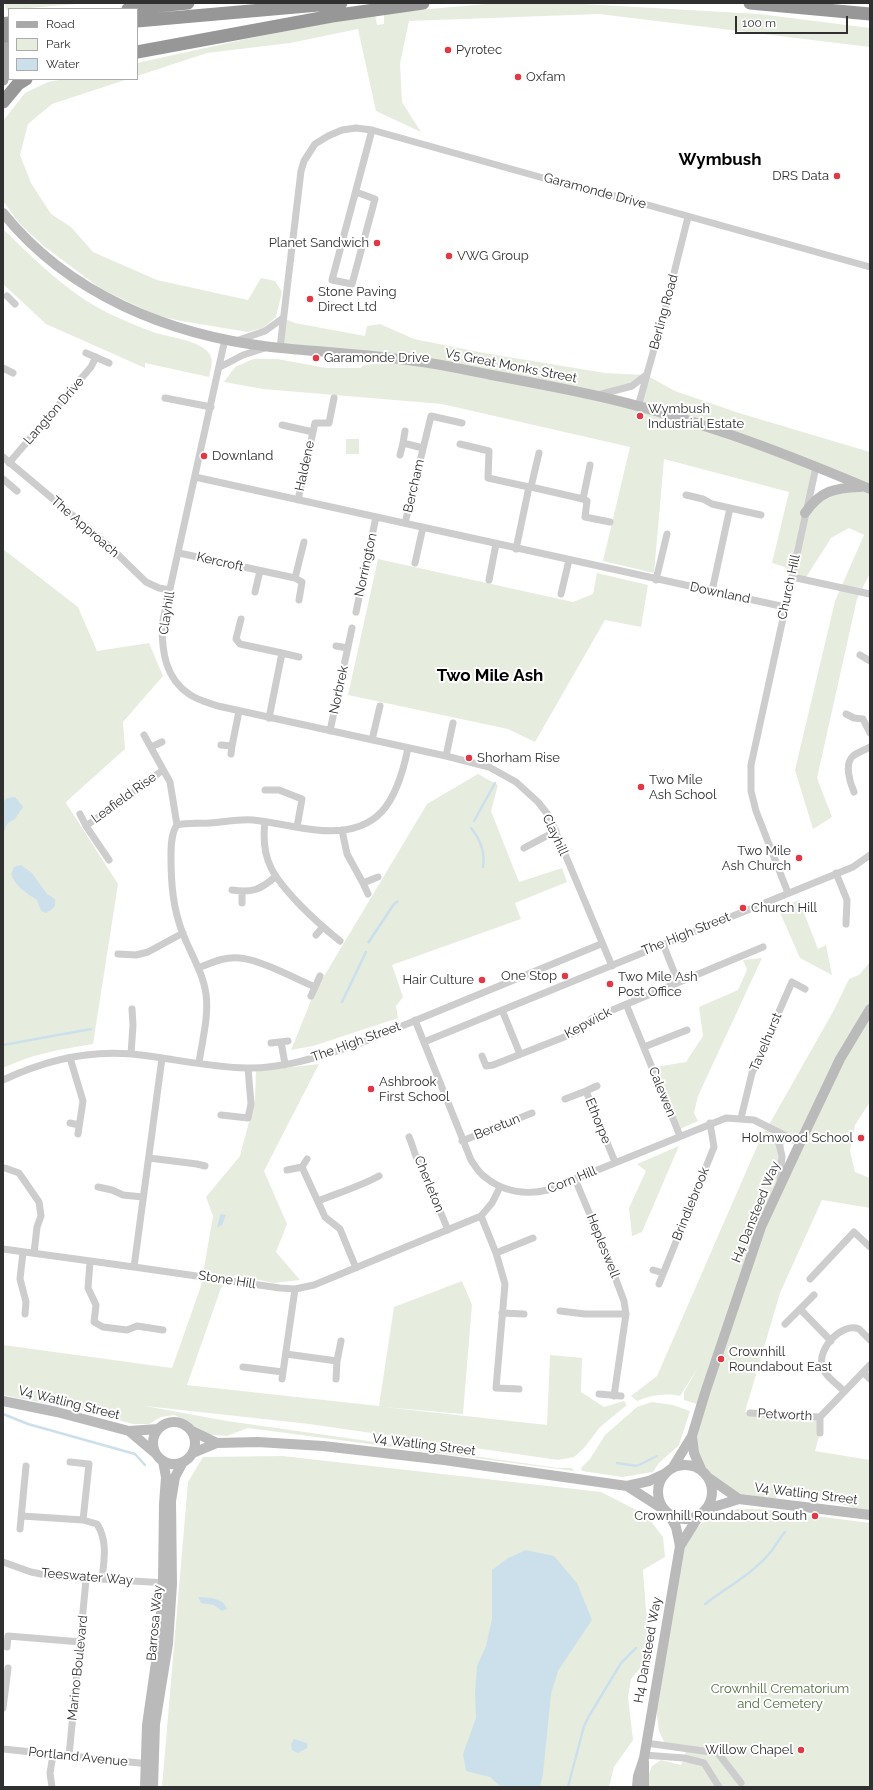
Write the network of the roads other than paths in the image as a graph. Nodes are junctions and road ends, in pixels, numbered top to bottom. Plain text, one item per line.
1 (188, 3) edge
2 (340, 3) edge
3 (423, 3) edge
4 (750, 3) edge
5 (138, 8) edge
6 (870, 14) edge
7 (138, 21) edge
8 (3, 37) edge
9 (138, 52) edge
10 (3, 80) edge
11 (24, 80) edge
12 (3, 102) edge
13 (372, 130) junction
14 (356, 192) junction
15 (3, 212) edge
16 (688, 217) junction
17 (870, 267) edge
18 (4, 296) edge
19 (15, 304) dead end
20 (283, 318) junction
21 (230, 340) junction
22 (275, 347) junction
23 (86, 353) dead end
24 (96, 357) junction
25 (109, 363) dead end
26 (220, 367) junction
27 (3, 368) edge
28 (13, 373) dead end
29 (646, 375) junction
30 (594, 395) junction
31 (165, 398) dead end
32 (334, 398) dead end
33 (211, 407) junction
34 (638, 407) junction
35 (462, 423) dead end
36 (282, 425) dead end
37 (405, 431) dead end
38 (313, 432) junction
39 (402, 443) junction
40 (460, 444) dead end
41 (423, 448) junction
42 (539, 453) dead end
43 (400, 455) dead end
44 (3, 457) edge
45 (9, 463) junction
46 (590, 465) dead end
47 (816, 467) junction
48 (195, 477) junction
49 (3, 479) edge
50 (530, 487) junction
51 (867, 488) edge
52 (17, 491) dead end
53 (686, 495) dead end
54 (583, 499) junction
55 (298, 500) junction
56 (730, 508) junction
57 (805, 513) junction
58 (761, 515) dead end
59 (376, 517) junction
60 (610, 522) dead end
61 (405, 523) junction
62 (423, 527) junction
63 (667, 534) dead end
64 (304, 542) dead end
65 (496, 544) junction
66 (516, 549) junction
67 (179, 553) junction
68 (569, 560) junction
69 (415, 563) dead end
70 (260, 571) junction
71 (792, 577) junction
72 (295, 578) junction
73 (489, 580) dead end
74 (656, 580) junction
75 (170, 590) junction
76 (712, 591) junction
77 (255, 592) dead end
78 (561, 594) dead end
79 (870, 594) edge
80 (299, 600) dead end
81 (784, 607) junction
82 (356, 612) dead end
83 (241, 619) dead end
84 (352, 628) dead end
85 (336, 646) dead end
86 (348, 648) junction
87 (282, 653) junction
88 (860, 655) dead end
89 (299, 657) dead end
90 (870, 662) edge
91 (380, 706) dead end
92 (239, 711) junction
93 (846, 714) dead end
94 (269, 718) junction
95 (454, 723) dead end
96 (330, 731) junction
97 (870, 733) edge
98 (144, 735) dead end
99 (372, 740) junction
100 (162, 742) dead end
101 (221, 745) dead end
102 (232, 746) junction
103 (151, 747) junction
104 (870, 747) edge
105 (408, 748) junction
106 (231, 754) dead end
107 (446, 756) junction
108 (162, 770) junction
109 (266, 790) dead end
110 (854, 792) dead end
111 (80, 814) dead end
112 (265, 822) junction
113 (177, 825) junction
114 (86, 826) junction
115 (297, 827) junction
116 (342, 830) junction
117 (556, 831) junction
118 (524, 848) dead end
119 (870, 855) edge
120 (108, 860) dead end
121 (836, 873) junction
122 (275, 877) junction
123 (378, 877) dead end
124 (363, 883) junction
125 (232, 890) dead end
126 (242, 892) junction
127 (788, 892) junction
128 (368, 894) dead end
129 (242, 903) dead end
130 (846, 924) dead end
131 (322, 928) junction
132 (183, 933) junction
133 (316, 935) dead end
134 (340, 941) dead end
135 (601, 944) junction
136 (662, 944) junction
137 (763, 947) dead end
138 (118, 954) dead end
139 (612, 966) junction
140 (198, 968) junction
141 (320, 976) dead end
142 (678, 982) junction
143 (315, 987) junction
144 (806, 989) dead end
145 (311, 996) dead end
146 (626, 1004) junction
147 (132, 1009) dead end
148 (870, 1009) edge
149 (502, 1010) junction
150 (415, 1020) junction
151 (687, 1030) dead end
152 (424, 1042) junction
153 (271, 1043) dead end
154 (644, 1047) junction
155 (131, 1054) junction
156 (520, 1054) junction
157 (482, 1056) dead end
158 (70, 1058) junction
159 (162, 1058) junction
160 (199, 1063) junction
161 (285, 1064) junction
162 (248, 1068) junction
163 (3, 1080) edge
164 (597, 1086) dead end
165 (586, 1091) junction
166 (565, 1100) dead end
167 (532, 1113) dead end
168 (221, 1115) dead end
169 (741, 1118) junction
170 (70, 1123) dead end
171 (710, 1123) junction
172 (79, 1125) junction
173 (776, 1132) junction
174 (78, 1134) dead end
175 (680, 1136) junction
176 (409, 1137) dead end
177 (462, 1141) junction
178 (800, 1142) junction
179 (149, 1158) junction
180 (307, 1159) dead end
181 (615, 1162) junction
182 (205, 1166) dead end
183 (302, 1167) junction
184 (5, 1168) dead end
185 (287, 1170) dead end
186 (379, 1176) dead end
187 (575, 1179) junction
188 (780, 1184) junction
189 (98, 1187) dead end
190 (500, 1187) junction
191 (143, 1198) junction
192 (318, 1201) junction
193 (481, 1216) junction
194 (448, 1230) junction
195 (533, 1238) dead end
196 (870, 1247) edge
197 (3, 1249) edge
198 (23, 1252) junction
199 (34, 1253) junction
200 (496, 1253) junction
201 (90, 1262) junction
202 (134, 1267) junction
203 (356, 1268) junction
204 (653, 1270) dead end
205 (663, 1273) junction
206 (810, 1279) dead end
207 (658, 1284) dead end
208 (295, 1288) junction
209 (814, 1295) dead end
210 (800, 1309) junction
211 (560, 1311) dead end
212 (502, 1313) junction
213 (25, 1314) dead end
214 (524, 1314) dead end
215 (626, 1314) junction
216 (785, 1324) dead end
217 (163, 1330) dead end
218 (870, 1340) edge
219 (341, 1341) dead end
220 (831, 1341) junction
221 (286, 1354) junction
222 (338, 1361) junction
223 (870, 1365) edge
224 (243, 1367) dead end
225 (863, 1372) junction
226 (336, 1379) dead end
227 (870, 1379) edge
228 (519, 1389) dead end
229 (844, 1391) junction
230 (600, 1394) dead end
231 (3, 1401) edge
232 (750, 1413) dead end
233 (820, 1416) junction
234 (158, 1429) junction
235 (129, 1431) junction
236 (192, 1432) junction
237 (820, 1433) dead end
238 (692, 1436) junction
239 (217, 1443) junction
240 (155, 1453) junction
241 (193, 1453) junction
242 (163, 1461) junction
243 (70, 1462) dead end
244 (183, 1462) junction
245 (89, 1464) junction
246 (26, 1466) dead end
247 (98, 1466) dead end
248 (673, 1467) junction
249 (701, 1469) junction
250 (664, 1474) junction
251 (709, 1478) junction
252 (627, 1486) junction
253 (739, 1499) junction
254 (665, 1511) junction
255 (704, 1511) junction
256 (870, 1515) edge
257 (22, 1516) junction
258 (83, 1520) junction
259 (20, 1529) dead end
260 (680, 1546) junction
261 (3, 1562) edge
262 (102, 1579) junction
263 (86, 1580) junction
264 (168, 1583) junction
265 (81, 1642) junction
266 (7, 1647) dead end
267 (8, 1668) dead end
268 (3, 1708) edge
269 (646, 1743) junction
270 (3, 1749) edge
271 (53, 1755) junction
272 (69, 1756) junction
273 (644, 1757) junction
274 (150, 1764) junction
275 (741, 1783) dead end
276 (52, 1787) edge
277 (145, 1787) edge
278 (153, 1787) edge
279 (637, 1787) edge
280 (644, 1787) edge
281 (719, 1787) edge

1 - 5 highway
2 - 7 highway
3 - 9 highway
4 - 6 highway
8 - 10 main road
11 - 12 highway
13 - 14 street
13 - 16 street, Garamonde Drive
13 - 20 street, Garamonde Drive
14 - 14 street
15 - 21 street, V5 Great Monks Street
16 - 17 street, Garamonde Drive
16 - 29 street, Berling Road
18 - 19 street
20 - 21 street
20 - 22 street, Garamonde Drive
21 - 22 street, V5 Great Monks Street
21 - 26 street, Clayhill
22 - 26 street
22 - 30 street, V5 Great Monks Street
23 - 24 street
24 - 25 street
24 - 45 street, Langton Drive
26 - 33 street, Clayhill
27 - 28 street
29 - 30 street
29 - 34 street, Berling Road
30 - 34 street, V5 Great Monks Street
31 - 33 street
32 - 38 street, Haldene
33 - 48 street, Clayhill
34 - 47 street, V5 Great Monks Street
35 - 41 street, Bercham
36 - 38 street, Haldene
37 - 39 street, Bercham
38 - 55 street, Haldene
39 - 41 street, Bercham
39 - 43 street, Bercham
40 - 50 street
41 - 61 street, Bercham
42 - 50 street
44 - 45 street, The Approach
45 - 75 street, The Approach
46 - 54 street
47 - 51 street, V5 Great Monks Street
47 - 57 street, Church Hill
48 - 55 street, Downland
48 - 67 street, Clayhill
49 - 52 street
50 - 54 street
50 - 66 street
51 - 57 street
53 - 56 street
54 - 60 street
55 - 59 street, Downland
56 - 58 street
56 - 76 street
57 - 71 street, Church Hill
59 - 61 street, Downland
59 - 82 street, Norrington
61 - 62 street, Downland
62 - 65 street, Downland
62 - 69 street
63 - 74 street
64 - 72 street
65 - 66 street, Downland
65 - 73 street
66 - 68 street, Downland
67 - 70 street, Kercroft
67 - 75 street, Clayhill
68 - 74 street, Downland
68 - 78 street
70 - 72 street, Kercroft
70 - 77 street, Kercroft
71 - 79 street
71 - 81 street, Church Hill
72 - 80 street
74 - 76 street, Downland
75 - 92 street, Clayhill
76 - 81 street, Downland
81 - 127 street, Church Hill
83 - 87 street
84 - 86 street, Norbrek
85 - 86 street, Norbrek
86 - 96 street, Norbrek
87 - 89 street
87 - 94 street
88 - 90 street
91 - 99 street
92 - 94 street, Clayhill
92 - 102 street
93 - 97 street
94 - 96 street, Clayhill
95 - 107 street
96 - 99 street, Clayhill
98 - 103 street, Leafield Rise
99 - 105 street, Clayhill
100 - 103 street
101 - 102 street
102 - 106 street
103 - 108 street, Leafield Rise
104 - 110 street
105 - 107 street, Clayhill
105 - 116 street
107 - 117 street, Clayhill
108 - 113 street, Leafield Rise
108 - 114 street, Leafield Rise
109 - 115 street
111 - 114 street, Leafield Rise
112 - 113 street
112 - 115 street
112 - 122 street
113 - 132 street, Leafield Rise
114 - 120 street, Leafield Rise
115 - 116 street
116 - 124 street
117 - 118 street
117 - 135 street, Clayhill
119 - 121 street, The High Street
121 - 127 street, The High Street
121 - 130 street
122 - 126 street
122 - 131 street
123 - 124 street
124 - 128 street
125 - 126 street
126 - 129 street
127 - 136 street, The High Street
131 - 133 street
131 - 134 street
132 - 138 street
132 - 140 street, Leafield Rise
135 - 139 street
135 - 150 street, The High Street
136 - 139 street, The High Street
136 - 142 street
137 - 142 street, Kepwick
139 - 149 street, The High Street
140 - 143 street
140 - 160 street, Leafield Rise
141 - 143 street
142 - 146 street, Kepwick
143 - 145 street
144 - 169 street, Tavelhurst
146 - 154 street, Calewen
146 - 156 street, Kepwick
147 - 155 street
148 - 178 street, H4 Dansteed Way
149 - 152 street, The High Street
149 - 156 street
150 - 152 street, Corn Hill
150 - 161 street, The High Street
151 - 154 street
152 - 177 street, Corn Hill
153 - 161 street
154 - 175 street, Calewen
155 - 158 street, The High Street
155 - 159 street, The High Street
156 - 157 street, Kepwick
158 - 163 street, The High Street
158 - 172 street
159 - 160 street, The High Street
159 - 179 street
160 - 162 street, The High Street
161 - 162 street, The High Street
162 - 168 street
164 - 165 street, Ethorpe
165 - 166 street
165 - 181 street, Ethorpe
167 - 177 street, Beretun
169 - 171 street, Corn Hill
169 - 173 street, Corn Hill
170 - 172 street
171 - 175 street, Corn Hill
171 - 205 street, Brindlebrook
172 - 174 street
173 - 178 street, Corn Hill
173 - 188 street
175 - 181 street, Corn Hill
176 - 194 street, Cherleton
177 - 190 street, Corn Hill
178 - 188 street, H4 Dansteed Way
179 - 182 street
179 - 191 street
180 - 183 street
181 - 187 street, Corn Hill
183 - 185 street
183 - 192 street
184 - 199 street
186 - 192 street
187 - 190 street, Corn Hill
187 - 215 street, Hepleswell
188 - 238 street, H4 Dansteed Way
189 - 191 street
190 - 193 street, Stone Hill
191 - 202 street
192 - 203 street
193 - 194 street, Stone Hill
193 - 200 street
194 - 203 street, Stone Hill
195 - 200 street
196 - 206 street
197 - 198 street, Stone Hill
198 - 199 street, Stone Hill
198 - 213 street
199 - 201 street, Stone Hill
200 - 212 street
201 - 202 street, Stone Hill
201 - 217 street
202 - 208 street, Stone Hill
203 - 208 street, Stone Hill
204 - 205 street
205 - 207 street, Brindlebrook
208 - 221 street
209 - 210 street
210 - 216 street
210 - 220 street
211 - 215 street
212 - 214 street
212 - 228 street
215 - 230 street, Hepleswell
218 - 220 street
219 - 222 street
220 - 229 street
221 - 222 street
221 - 224 street
222 - 226 street
223 - 225 street, Petworth
225 - 227 street
225 - 229 street, Petworth
229 - 233 street, Petworth
231 - 235 street, V4 Watling Street
232 - 233 street, Petworth
233 - 237 street, Petworth
234 - 235 street, V4 Watling Street
234 - 236 street
234 - 240 street
235 - 240 street, V4 Watling Street
236 - 239 street, V4 Watling Street
236 - 241 street
238 - 248 street, H4 Dansteed Way
238 - 249 street, H4 Dansteed Way
239 - 241 street, V4 Watling Street
239 - 252 street, V4 Watling Street
240 - 242 street
241 - 244 street
242 - 244 street
242 - 264 street, Barrosa Way
243 - 245 street
244 - 264 street, Barrosa Way
245 - 247 street
245 - 258 street
246 - 257 street
248 - 249 street
248 - 250 street
249 - 251 street
250 - 252 street, V4 Watling Street
250 - 254 street
251 - 253 street, V4 Watling Street
251 - 255 street
252 - 254 street, V4 Watling Street
253 - 255 street, V4 Watling Street
253 - 256 street, V4 Watling Street
254 - 255 street
254 - 260 street, H4 Dansteed Way
255 - 260 street, H4 Dansteed Way
257 - 258 street
257 - 259 street
258 - 262 street
260 - 269 street, H4 Dansteed Way
261 - 263 street, Teeswater Way
262 - 263 street, Teeswater Way
262 - 264 street, Teeswater Way
263 - 265 street, Marino Boulevard
264 - 274 street, Barrosa Way
265 - 266 street
265 - 272 street, Marino Boulevard
267 - 268 street
269 - 273 street, H4 Dansteed Way
269 - 275 street
270 - 271 street, Portland Avenue
271 - 272 street, Portland Avenue
271 - 276 street
272 - 274 street, Portland Avenue
273 - 279 street, H4 Dansteed Way
273 - 280 street, H4 Dansteed Way
273 - 281 street
274 - 277 street, Barrosa Way
274 - 278 street, Barrosa Way

